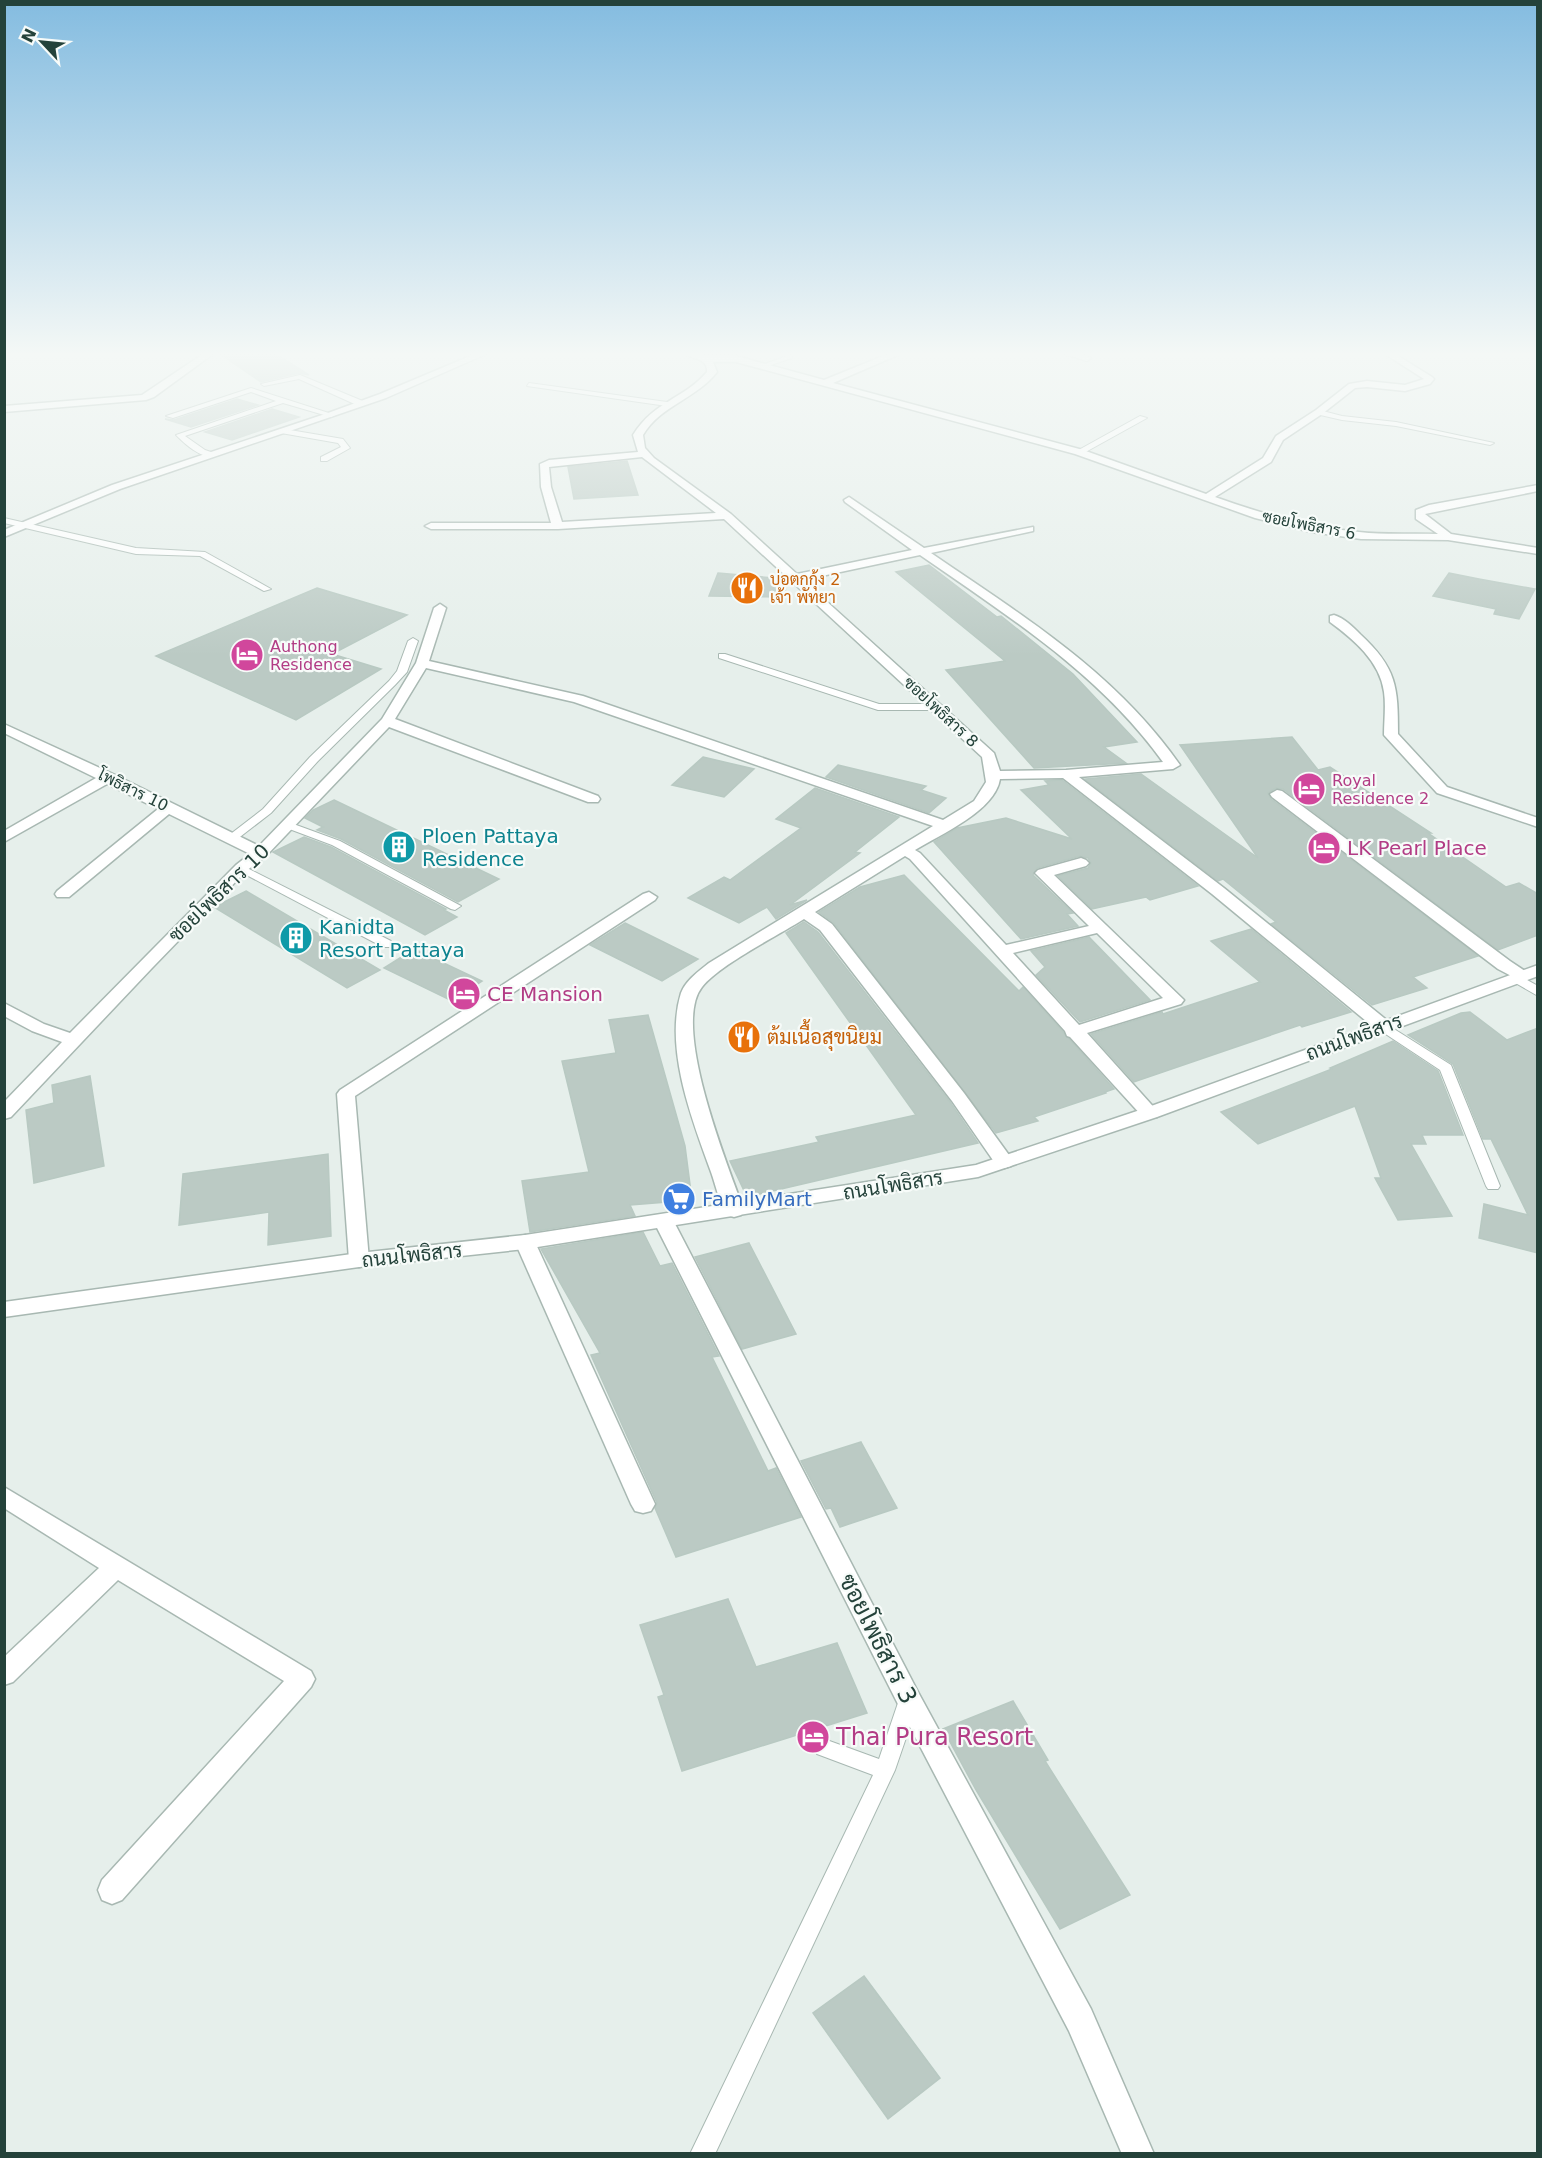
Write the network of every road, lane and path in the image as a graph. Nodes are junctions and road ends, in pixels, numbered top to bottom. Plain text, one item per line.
1 (211, 455) edge
2 (333, 455) edge
3 (637, 455) edge
4 (646, 455) edge
5 (1086, 455) edge
6 (1269, 455) edge
7 (324, 459) dead end
8 (1538, 488) edge
9 (1206, 498) junction
10 (849, 500) dead end
11 (727, 516) junction
12 (4, 520) edge
13 (26, 524) junction
14 (431, 526) dead end
15 (558, 526) junction
16 (1029, 529) dead end
17 (4, 534) edge
18 (1448, 537) junction
19 (1538, 550) edge
20 (923, 552) junction
21 (795, 578) junction
22 (267, 589) dead end
23 (440, 608) dead end
24 (1334, 619) dead end
25 (413, 641) dead end
26 (722, 656) dead end
27 (422, 663) junction
28 (936, 707) junction
29 (387, 721) junction
30 (4, 728) edge
31 (1066, 774) junction
32 (995, 775) junction
33 (108, 777) junction
34 (1277, 794) dead end
35 (593, 799) dead end
36 (169, 807) junction
37 (1538, 823) edge
38 (288, 825) junction
39 (944, 825) junction
40 (4, 838) edge
41 (232, 838) junction
42 (904, 850) junction
43 (261, 853) junction
44 (1081, 863) dead end
45 (241, 868) junction
46 (63, 894) dead end
47 (649, 897) dead end
48 (455, 906) dead end
49 (801, 912) junction
50 (1099, 928) junction
51 (387, 944) dead end
52 (1003, 951) junction
53 (1526, 975) edge
54 (1538, 992) edge
55 (4, 1008) edge
56 (1383, 1026) junction
57 (1073, 1032) junction
58 (75, 1040) junction
59 (4, 1113) edge
60 (1150, 1113) junction
61 (1004, 1162) junction
62 (1493, 1186) dead end
63 (734, 1210) junction
64 (664, 1222) junction
65 (525, 1242) junction
66 (359, 1260) junction
67 (4, 1310) edge
68 (4, 1496) edge
69 (643, 1504) dead end
70 (116, 1567) junction
71 (4, 1674) edge
72 (909, 1700) junction
73 (824, 1748) dead end
74 (885, 1770) junction
75 (112, 1890) dead end
76 (702, 2154) edge
77 (1138, 2154) edge

1 - 13 street
2 - 7 lane
3 - 15 street
4 - 11 street, ซอยโพธิสาร 8
5 - 9 street, ซอยโพธิสาร 6
6 - 9 street
8 - 18 street
9 - 18 street, ซอยโพธิสาร 6
10 - 20 street
11 - 15 street
11 - 21 street, ซอยโพธิสาร 8
12 - 13 lane
13 - 17 street
13 - 22 lane
14 - 15 street
16 - 20 street
18 - 19 street, ซอยโพธิสาร 6
20 - 21 street
20 - 31 street
21 - 28 street, ซอยโพธิสาร 8
23 - 27 street, ซอยโพธิสาร 10
24 - 37 street
25 - 41 lane
26 - 28 lane
27 - 29 street, ซอยโพธิสาร 10
27 - 39 street
28 - 32 street, ซอยโพธิสาร 8
29 - 35 street
29 - 38 street, ซอยโพธิสาร 10
30 - 33 street, โพธิสาร 10
31 - 32 street
31 - 56 street
32 - 39 street
33 - 36 street, โพธิสาร 10
33 - 40 street
34 - 53 street
36 - 41 street, โพธิสาร 10
36 - 46 street
38 - 43 street, ซอยโพธิสาร 10
38 - 48 lane
39 - 42 street
41 - 43 street, โพธิสาร 10
42 - 49 street
42 - 52 street
43 - 45 street, ซอยโพธิสาร 10
44 - 50 street
45 - 51 lane
45 - 58 street, ซอยโพธิสาร 10
47 - 66 street
49 - 61 street
49 - 63 street
50 - 52 street
50 - 57 street
52 - 57 street
53 - 54 lane
53 - 56 street, ถนนโพธิสาร
55 - 58 street
56 - 60 street, ถนนโพธิสาร
56 - 62 lane
57 - 60 street
58 - 59 street, ซอยโพธิสาร 10
60 - 61 street, ถนนโพธิสาร
61 - 63 street, ถนนโพธิสาร
63 - 64 street, ถนนโพธิสาร
64 - 65 street, ถนนโพธิสาร
64 - 72 street, ซอยโพธิสาร 3
65 - 66 street, ถนนโพธิสาร
65 - 69 street
66 - 67 street, ถนนโพธิสาร
68 - 70 street
70 - 71 street
70 - 75 street
72 - 74 lane
72 - 77 street, ซอยโพธิสาร 3
73 - 74 lane
74 - 76 lane

